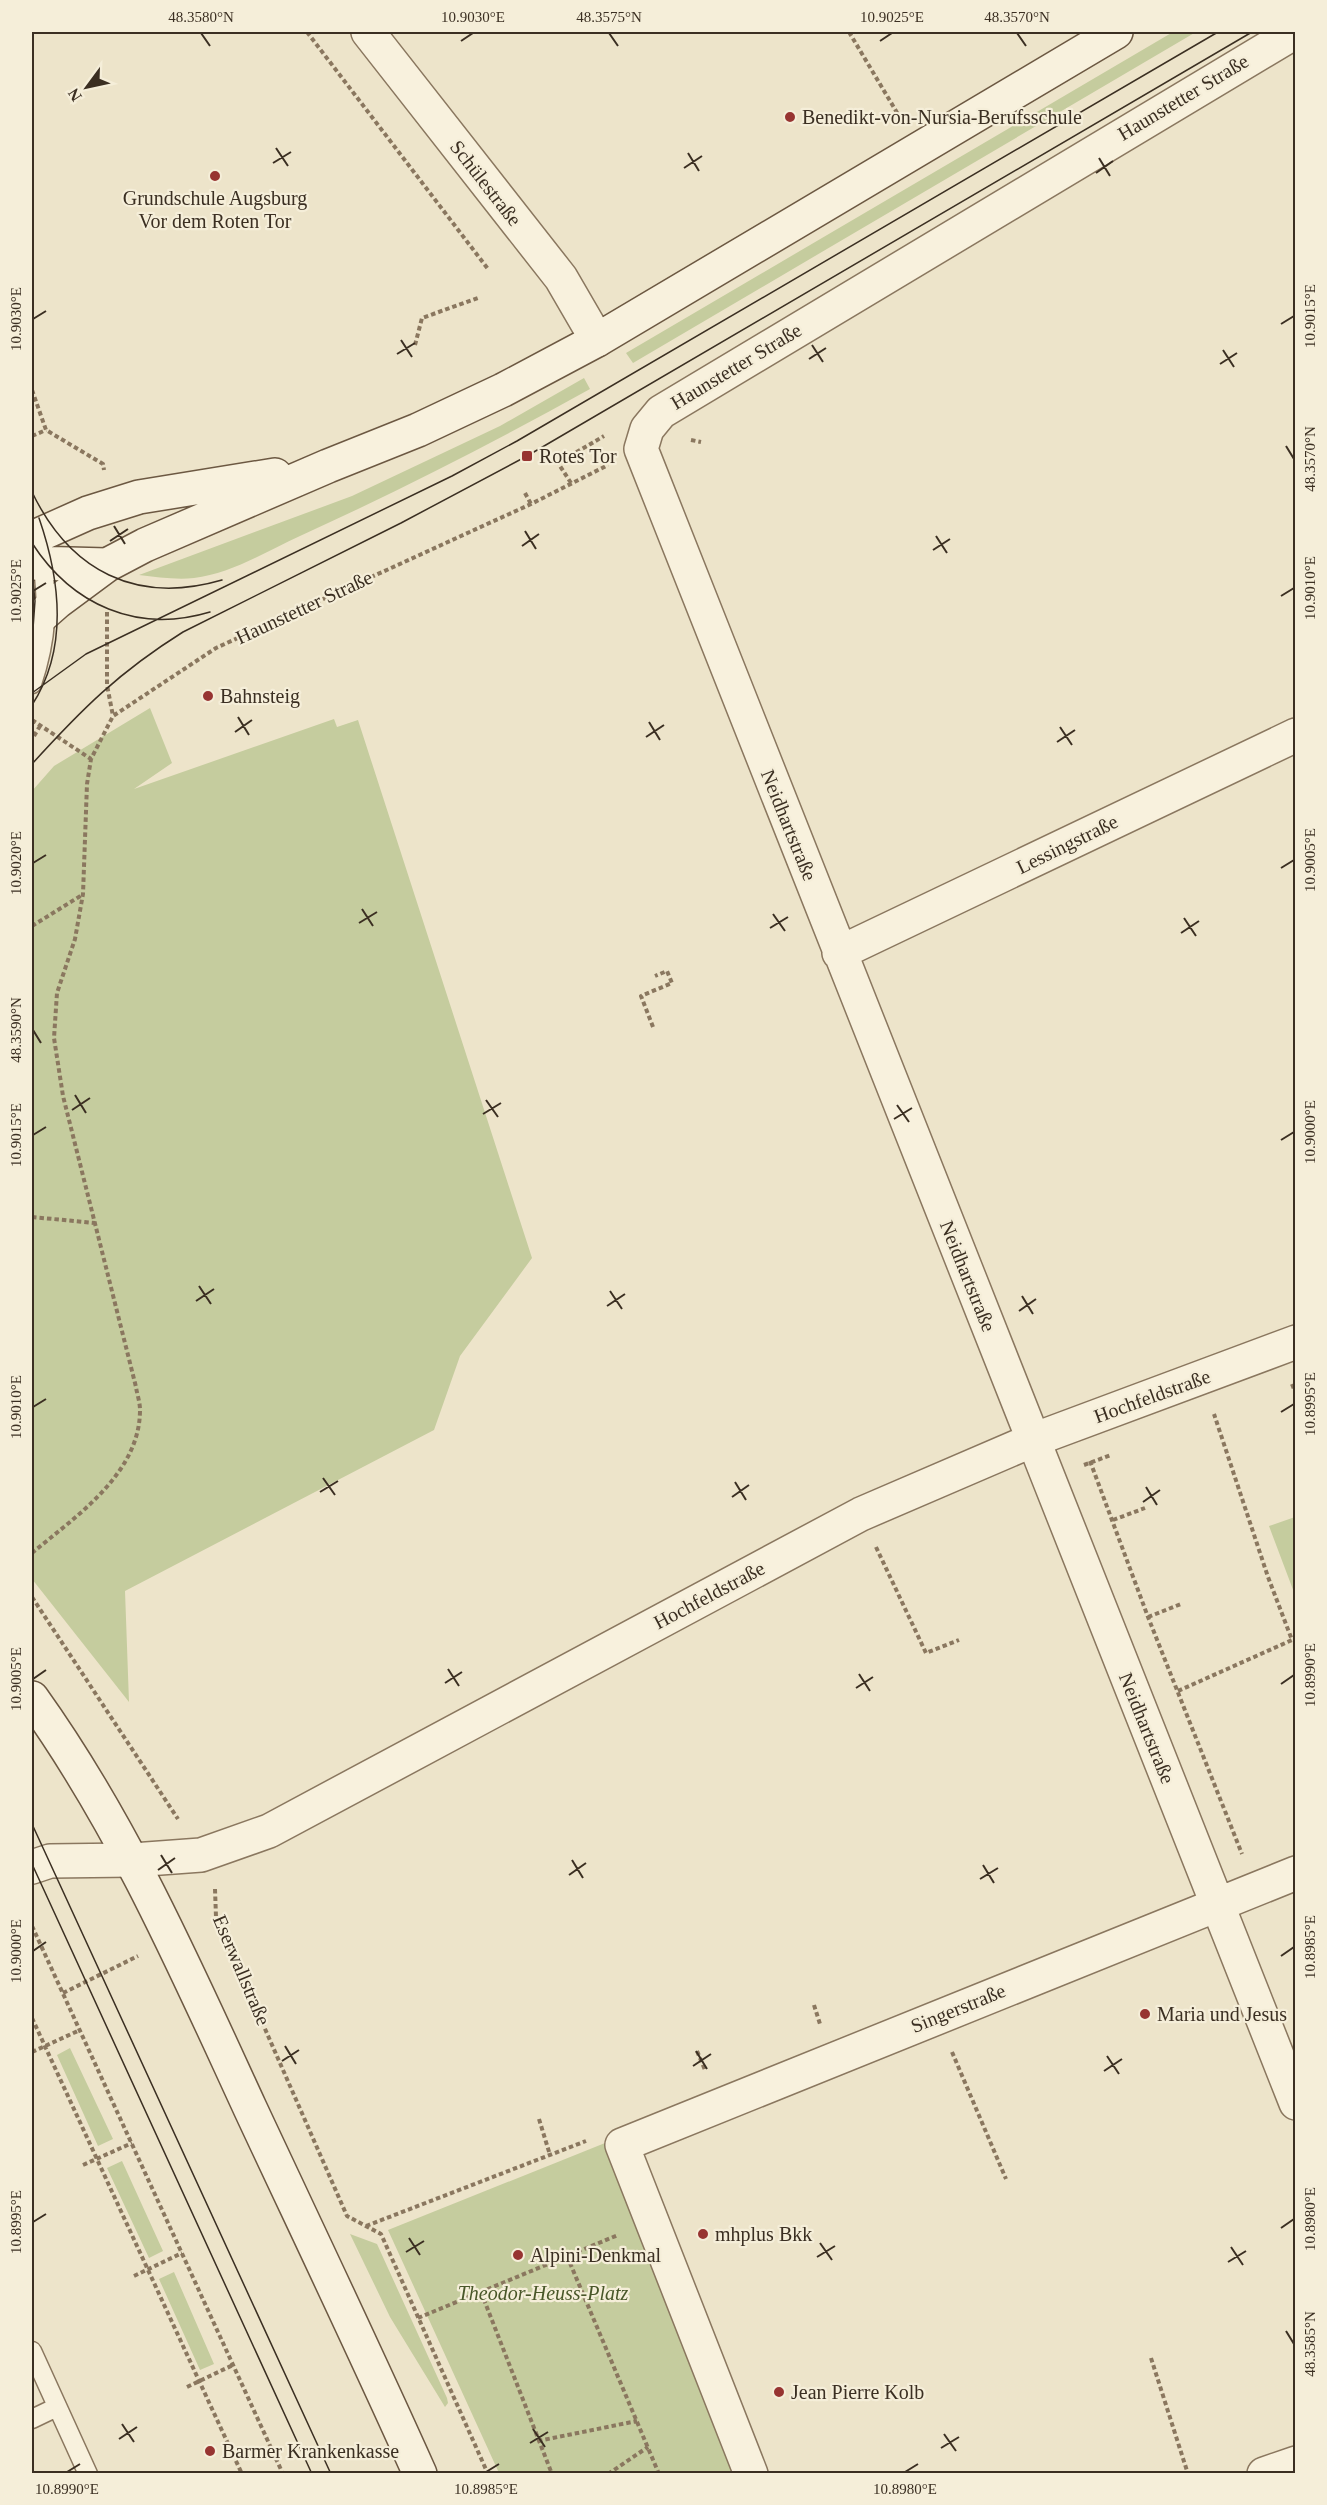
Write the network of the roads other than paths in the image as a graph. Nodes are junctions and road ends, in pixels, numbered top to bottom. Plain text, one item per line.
1 (368, 32) edge
2 (1116, 32) edge
3 (1295, 32) edge
4 (597, 340) junction
5 (641, 449) joint
6 (328, 466) junction
7 (35, 544) edge
8 (107, 565) junction
9 (39, 618) edge
10 (32, 684) edge
11 (1296, 735) edge
12 (839, 953) junction
13 (1296, 1342) edge
14 (1033, 1440) junction
15 (32, 1698) edge
16 (133, 1860) junction
17 (32, 1867) edge
18 (1296, 1873) edge
19 (1217, 1903) junction
20 (1296, 2103) edge
21 (32, 2351) edge
22 (57, 2407) junction
23 (32, 2419) edge
24 (1296, 2463) edge
25 (88, 2474) edge
26 (420, 2474) edge
27 (751, 2474) edge
28 (1264, 2474) edge

1 - 4 street, Schülestraße
2 - 4 street
3 - 5 street, Haunstetter Straße
4 - 6 street
5 - 12 street, Neidhartstraße
6 - 7 street
6 - 8 street
7 - 8 street
7 - 9 lane
8 - 9 street
9 - 10 lane
11 - 12 street, Lessingstraße
12 - 14 street, Neidhartstraße
13 - 14 street, Hochfeldstraße
14 - 16 street, Hochfeldstraße
14 - 19 street, Neidhartstraße
15 - 16 street
16 - 17 street, Hochfeldstraße
16 - 26 street
18 - 19 street, Singerstraße
19 - 20 street, Neidhartstraße
19 - 27 street, Singerstraße
21 - 22 lane
22 - 23 lane
22 - 25 lane
24 - 28 street

